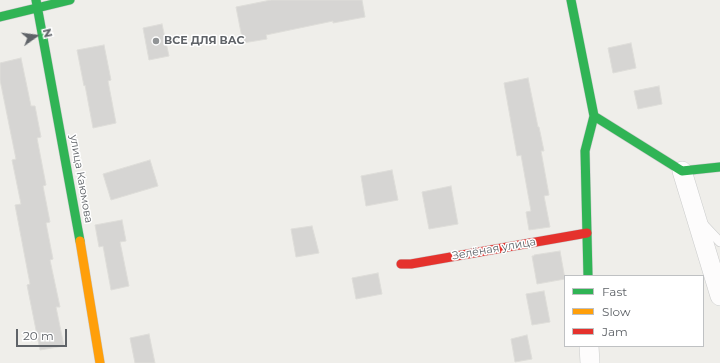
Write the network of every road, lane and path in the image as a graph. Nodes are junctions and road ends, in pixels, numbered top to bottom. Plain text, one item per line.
1 (70, 0) edge
2 (571, 0) edge
3 (37, 4) edge
4 (0, 18) edge
5 (594, 116) junction
6 (720, 167) edge
7 (682, 171) junction
8 (696, 215) junction
9 (587, 233) junction
10 (720, 242) edge
11 (401, 264) dead end
12 (588, 275) edge
13 (720, 296) edge
14 (589, 347) edge
15 (100, 363) edge
16 (590, 363) edge

1 - 3 street
2 - 5 street
3 - 4 street
3 - 15 street, улица Каюмова
5 - 7 street
5 - 9 street
6 - 7 street
7 - 8 street
8 - 10 lane
8 - 13 street
9 - 11 street, Зелёная улица
9 - 12 street
14 - 16 street

